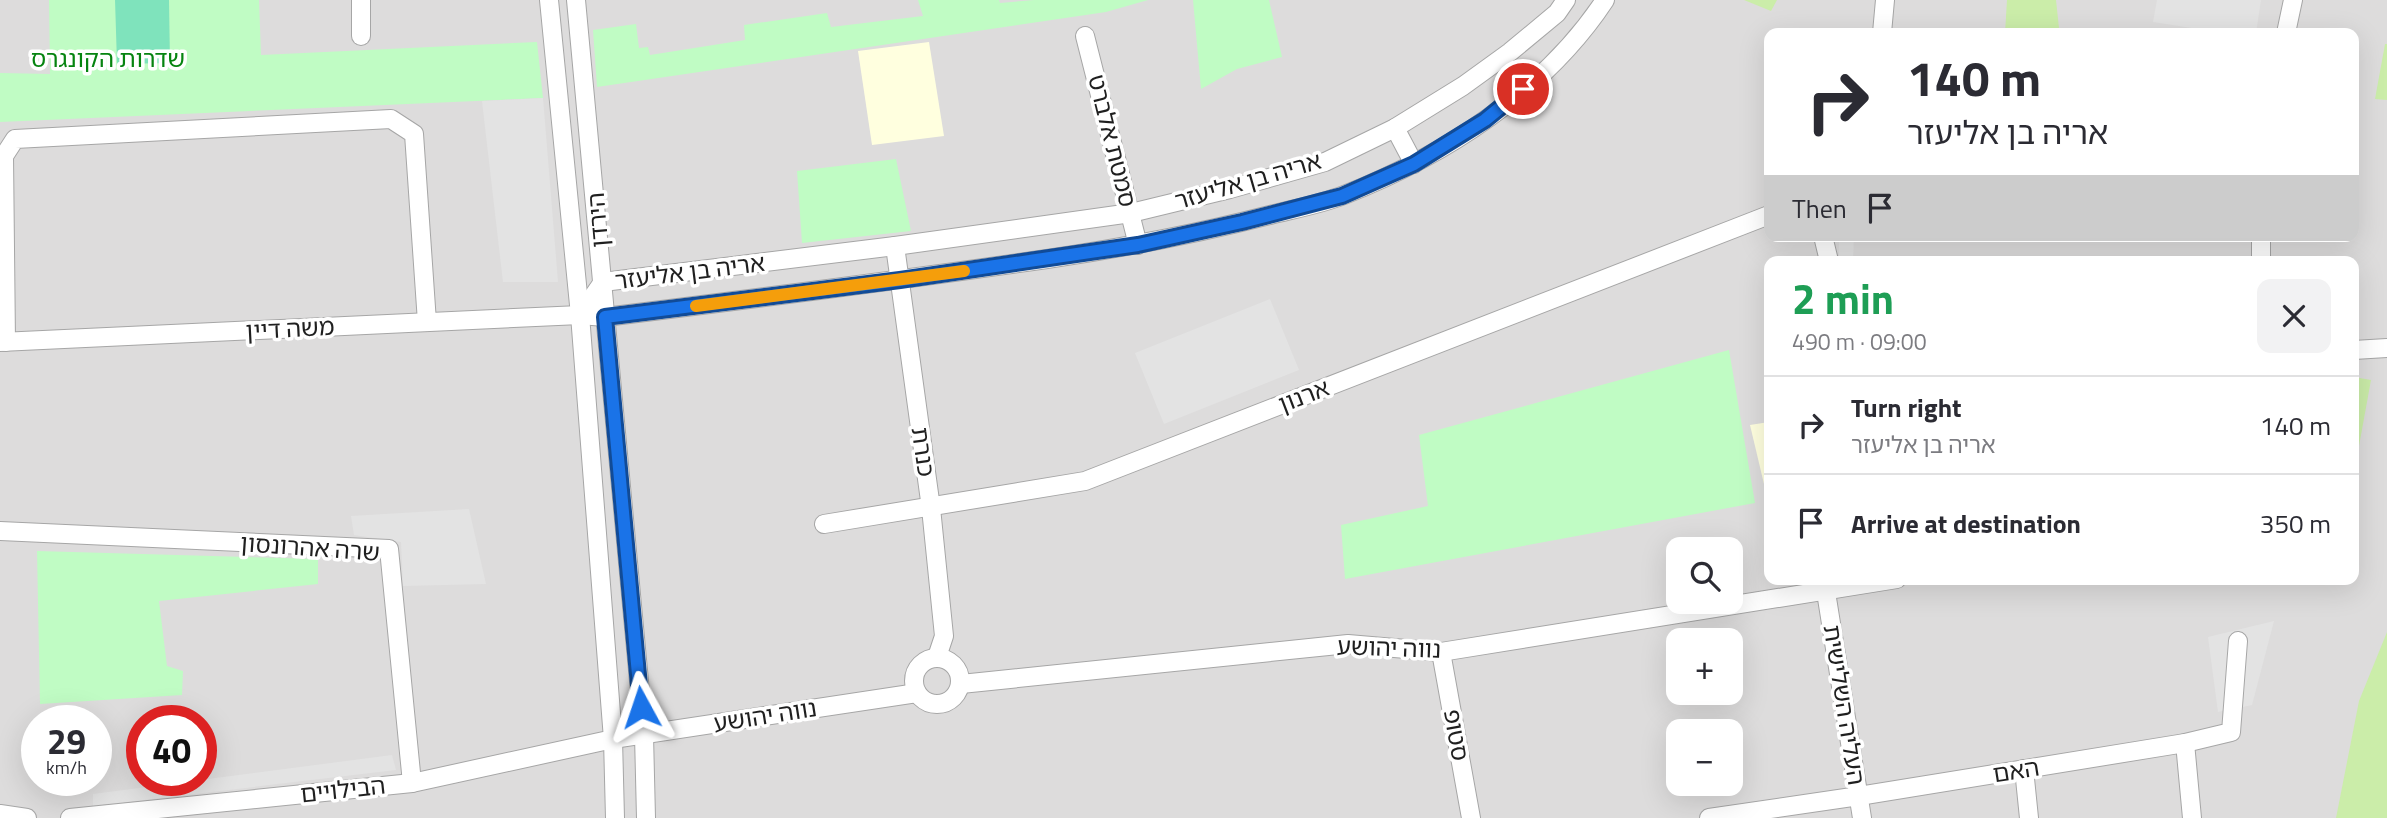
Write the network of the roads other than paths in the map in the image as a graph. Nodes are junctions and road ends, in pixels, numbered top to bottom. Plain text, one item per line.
1 (361, 0) edge
2 (549, 0) edge
3 (576, 0) edge
4 (1566, 0) edge
5 (1605, 0) edge
6 (1885, 0) edge
7 (2293, 0) edge
8 (1882, 28) edge
9 (2287, 28) edge
10 (361, 36) dead end
11 (1086, 36) dead end
12 (1395, 128) junction
13 (1414, 164) junction
14 (1131, 213) junction
15 (1764, 217) edge
16 (1138, 245) junction
17 (895, 246) junction
18 (900, 280) junction
19 (603, 282) junction
20 (580, 315) junction
21 (605, 317) junction
22 (427, 322) junction
23 (3, 342) edge
24 (2387, 348) edge
25 (2359, 350) edge
26 (931, 508) junction
27 (824, 524) dead end
28 (0, 531) edge
29 (1863, 585) edge
30 (1826, 592) junction
31 (2238, 641) dead end
32 (1441, 652) junction
33 (937, 657) junction
34 (961, 684) junction
35 (917, 693) junction
36 (644, 735) junction
37 (613, 739) junction
38 (2185, 743) junction
39 (2024, 769) junction
40 (412, 783) junction
41 (1859, 796) junction
42 (0, 814) edge
43 (27, 818) edge
44 (70, 818) edge
45 (615, 818) edge
46 (646, 818) edge
47 (1471, 818) edge
48 (1709, 818) edge
49 (1862, 818) edge
50 (2029, 818) edge
51 (2192, 818) edge

1 - 10 street
2 - 20 street, הירדן
3 - 19 street, הירדן
4 - 12 street, אריה בן אליעזר
5 - 13 street, אריה בן אליעזר
6 - 8 street
7 - 9 street
11 - 14 street, סמטת אלברט
12 - 13 street
12 - 14 street, אריה בן אליעזר
13 - 16 street, אריה בן אליעזר
14 - 16 street, סמטת אלברט
14 - 17 street, אריה בן אליעזר
15 - 26 street, ארנון
16 - 18 street, אריה בן אליעזר
17 - 18 street, כנרת
17 - 19 street, אריה בן אליעזר
18 - 21 street, אריה בן אליעזר
18 - 26 street, כנרת
19 - 20 street, אריה בן אליעזר
19 - 21 street, הירדן
20 - 21 street, אריה בן אליעזר
20 - 22 street, משה דיין
20 - 37 street, הירדן
21 - 36 street, הירדן
22 - 23 street, משה דיין
22 - 23 street
24 - 25 street
26 - 27 street, ארנון
26 - 33 street, כנרת
28 - 40 street, שרה אהרונסון
29 - 30 street, נווה יהושע
30 - 32 street, נווה יהושע
30 - 41 street, העליה השלישית
31 - 38 street, האם
32 - 34 street, נווה יהושע
32 - 47 street, סטופ
33 - 34 street
33 - 35 street
34 - 35 street
35 - 36 street, נווה יהושע
36 - 37 street, נווה יהושע
36 - 46 street, הירדן
37 - 40 street, הבילויים
37 - 45 street, הירדן
38 - 39 street, האם
38 - 51 street
39 - 41 street, האם
39 - 50 street
40 - 44 street, הבילויים
41 - 48 street, האם
41 - 49 street, העליה השלישית
42 - 43 street

